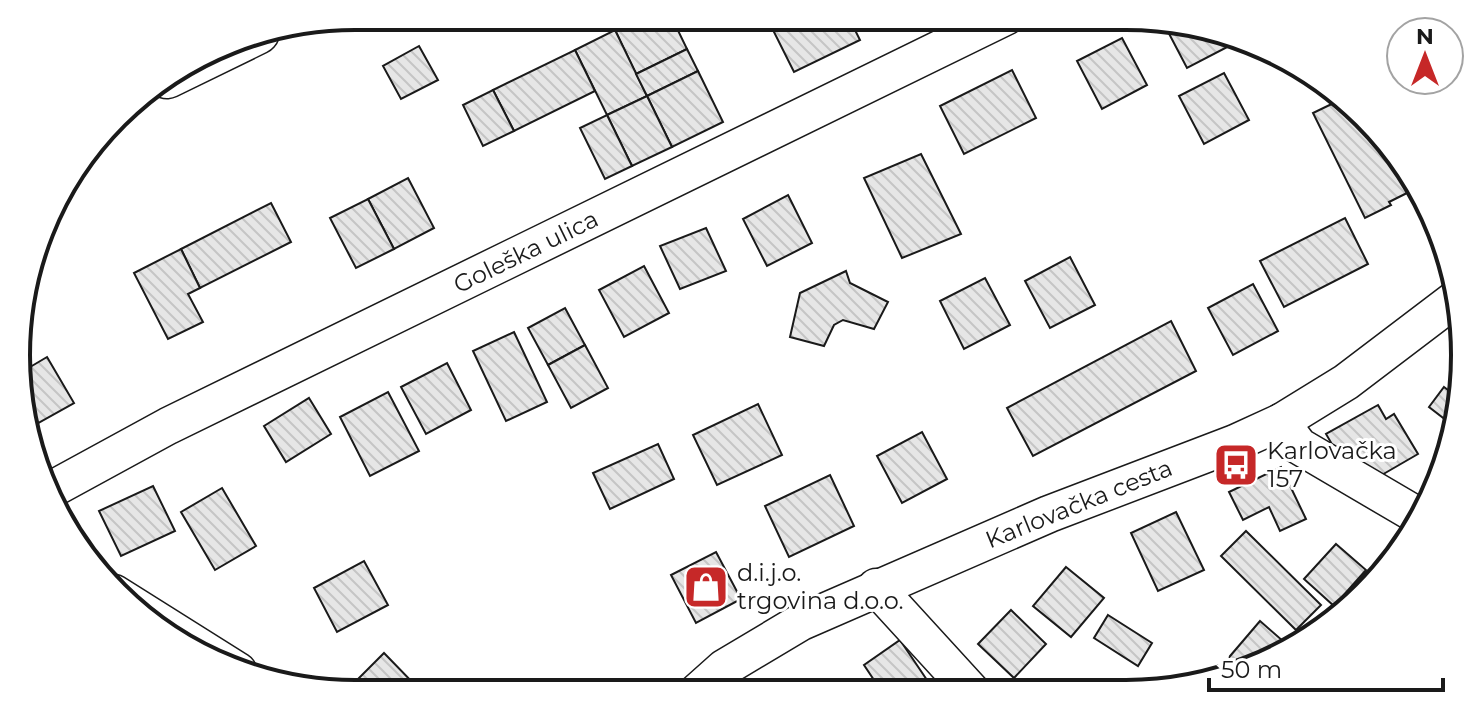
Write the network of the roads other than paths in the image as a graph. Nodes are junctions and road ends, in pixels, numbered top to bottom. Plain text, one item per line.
1 (978, 30) edge
2 (1447, 305) edge
3 (1281, 422) junction
4 (58, 486) edge
5 (1410, 511) edge
6 (876, 587) junction
7 (711, 680) edge
8 (961, 680) edge

1 - 4 street, Goleška ulica
2 - 3 street, Karlovačka cesta
3 - 5 street
3 - 6 street, Karlovačka cesta
6 - 7 street, Karlovačka cesta
6 - 8 street

